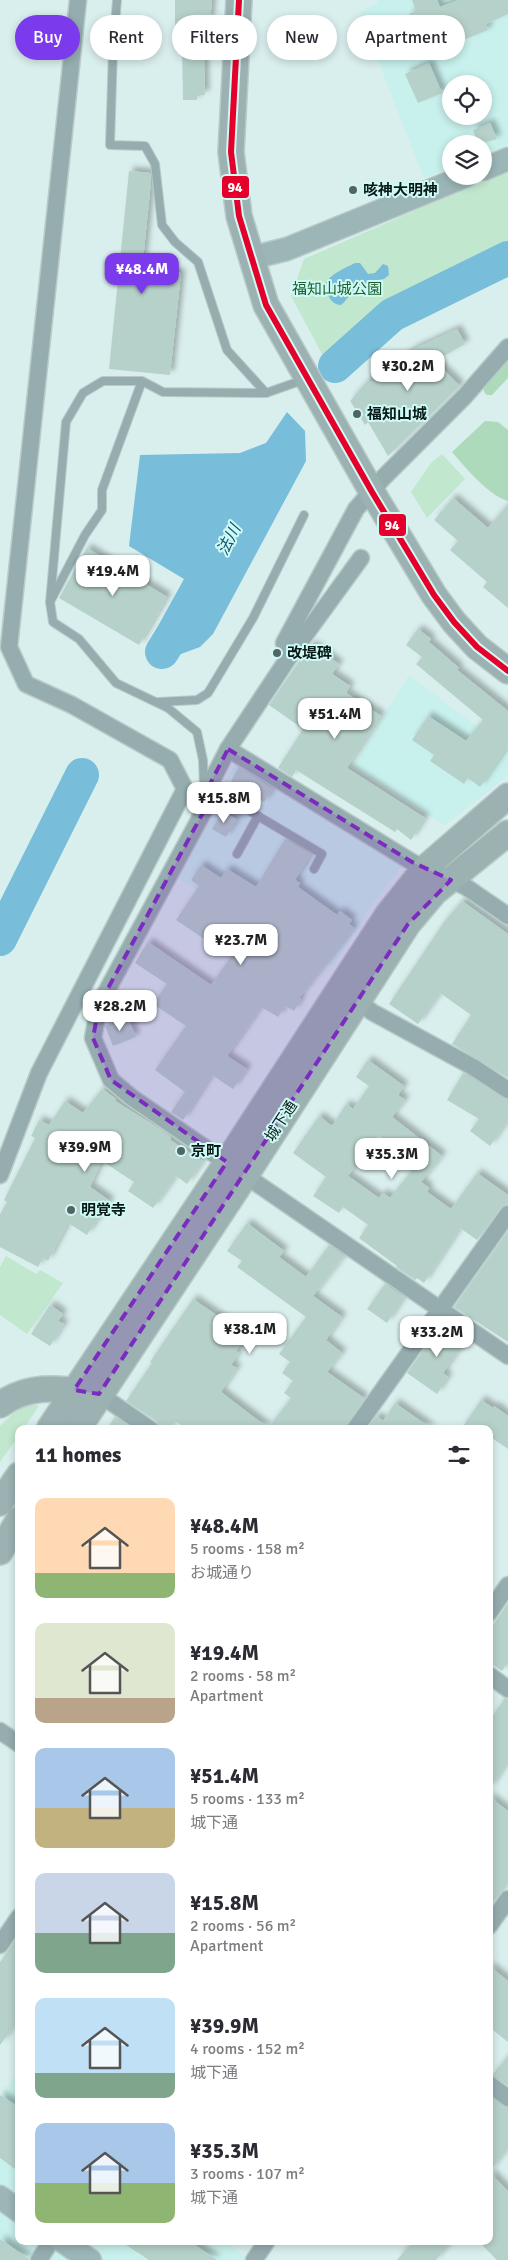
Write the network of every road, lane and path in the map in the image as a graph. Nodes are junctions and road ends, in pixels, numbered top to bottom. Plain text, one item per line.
1 (78, 0) edge
2 (117, 0) edge
3 (239, 0) edge
4 (508, 159) edge
5 (492, 166) edge
6 (444, 185) edge
7 (251, 258) junction
8 (508, 347) edge
9 (307, 378) junction
10 (142, 382) junction
11 (266, 393) junction
12 (372, 492) junction
13 (304, 515) dead end
14 (361, 558) dead end
15 (50, 602) junction
16 (289, 657) junction
17 (508, 671) edge
18 (154, 702) junction
19 (228, 749) junction
20 (207, 786) junction
21 (185, 789) junction
22 (508, 796) edge
23 (258, 816) junction
24 (508, 816) edge
25 (508, 834) edge
26 (237, 854) dead end
27 (425, 868) junction
28 (314, 869) dead end
29 (451, 880) junction
30 (508, 916) edge
31 (358, 1001) junction
32 (508, 1090) edge
33 (236, 1169) junction
34 (0, 1175) edge
35 (508, 1214) edge
36 (440, 1308) junction
37 (508, 1356) edge
38 (74, 1390) junction
39 (99, 1394) junction
40 (0, 1405) edge
41 (52, 1425) edge
42 (80, 1425) edge
43 (144, 1425) edge
44 (358, 1425) edge
45 (15, 1480) edge
46 (0, 1503) edge
47 (15, 1526) edge
48 (0, 1552) edge
49 (508, 1585) edge
50 (493, 1607) edge
51 (493, 1678) edge
52 (508, 1689) edge
53 (0, 1731) edge
54 (15, 1741) edge
55 (508, 1898) edge
56 (493, 1920) edge
57 (15, 1923) edge
58 (0, 1945) edge
59 (493, 2087) edge
60 (508, 2098) edge
61 (0, 2197) edge
62 (15, 2208) edge
63 (48, 2245) edge
64 (68, 2245) edge
65 (265, 2245) edge
66 (38, 2260) edge
67 (90, 2260) edge
68 (254, 2260) edge

1 - 21 street
2 - 11 lane
3 - 7 main road
4 - 5 street
6 - 7 street
7 - 9 main road
8 - 12 street
9 - 11 lane
9 - 12 main road
10 - 11 lane
10 - 15 lane
10 - 15 lane
12 - 16 street
12 - 17 main road
13 - 18 lane
14 - 16 street
15 - 18 lane
16 - 19 street
18 - 20 lane
19 - 20 street
19 - 27 street
20 - 21 street
20 - 23 lane
20 - 33 street
21 - 34 street
22 - 27 main road, 城下通
23 - 26 lane
23 - 28 lane
24 - 27 main road, 城下通
25 - 29 main road, 城下通
27 - 29 street
27 - 33 main road, 城下通
29 - 30 street
29 - 31 main road, 城下通
31 - 32 street
31 - 33 main road, 城下通
33 - 36 street
33 - 38 main road, 城下通
33 - 39 main road, 城下通
35 - 36 street
36 - 37 street
36 - 44 street
38 - 39 main road
38 - 40 main road
38 - 41 main road, 城下通
39 - 42 main road, 城下通
39 - 43 street
45 - 46 main road
47 - 48 main road
49 - 50 street
51 - 52 street
53 - 54 street
55 - 56 street
57 - 58 street
59 - 60 street
61 - 62 street
63 - 66 street
64 - 67 street
65 - 68 street

